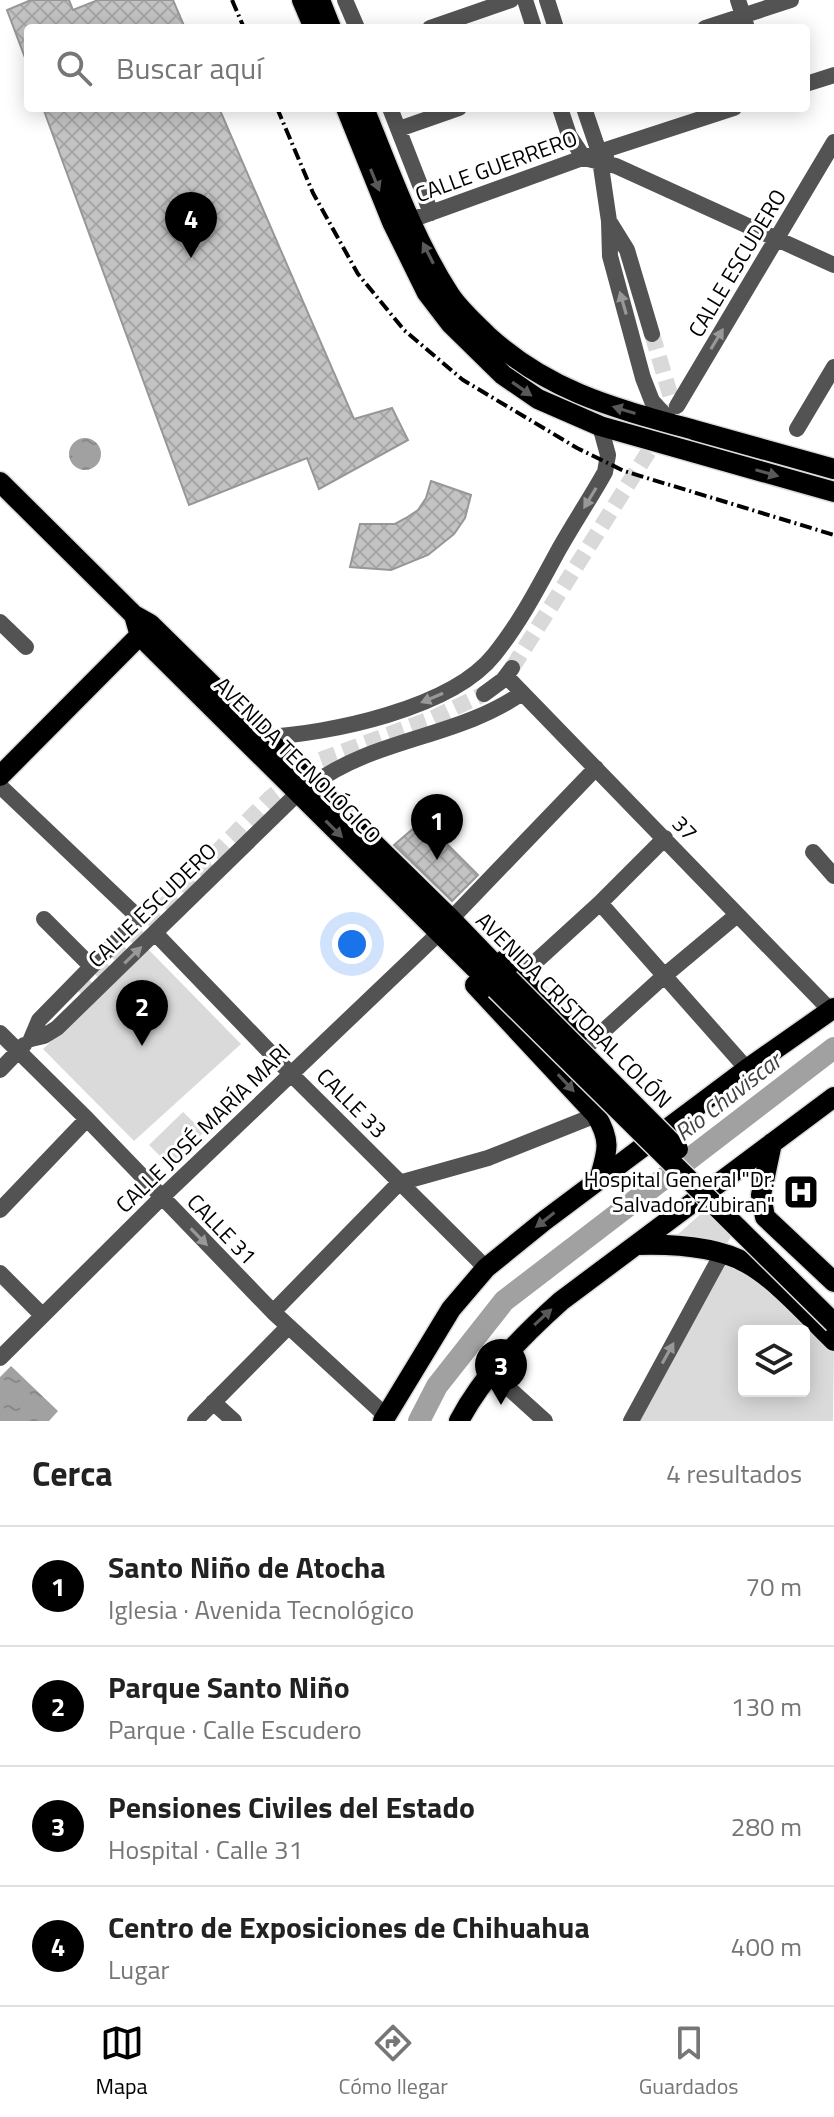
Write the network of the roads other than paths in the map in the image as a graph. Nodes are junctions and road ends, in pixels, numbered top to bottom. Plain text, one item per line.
1 (302, 0) edge
2 (320, 0) edge
3 (345, 0) edge
4 (511, 0) edge
5 (525, 0) edge
6 (547, 0) edge
7 (791, 0) edge
8 (743, 15) edge
9 (312, 24) edge
10 (329, 24) edge
11 (355, 24) edge
12 (442, 24) edge
13 (533, 24) edge
14 (555, 24) edge
15 (717, 24) edge
16 (834, 75) edge
17 (810, 83) edge
18 (348, 112) edge
19 (366, 112) edge
20 (392, 112) edge
21 (448, 112) edge
22 (561, 112) edge
23 (585, 112) edge
24 (724, 112) edge
25 (399, 129) junction
26 (834, 142) edge
27 (600, 160) junction
28 (431, 213) junction
29 (411, 220) junction
30 (609, 221) junction
31 (778, 238) junction
32 (834, 265) edge
33 (652, 334) tunnel mouth
34 (834, 367) edge
35 (675, 415) junction
36 (600, 426) junction
37 (797, 429) dead end
38 (834, 469) edge
39 (0, 482) edge
40 (834, 492) edge
41 (0, 622) edge
42 (141, 625) junction
43 (26, 647) dead end
44 (522, 693) junction
45 (484, 694) tunnel mouth
46 (264, 737) junction
47 (596, 768) junction
48 (0, 776) edge
49 (0, 786) edge
50 (305, 789) junction
51 (665, 838) junction
52 (813, 852) dead end
53 (834, 876) edge
54 (600, 903) junction
55 (737, 915) junction
56 (44, 919) dead end
57 (448, 930) junction
58 (155, 933) junction
59 (91, 966) junction
60 (664, 976) junction
61 (508, 981) junction
62 (79, 992) tunnel mouth
63 (832, 1010) edge
64 (0, 1033) edge
65 (31, 1039) junction
66 (588, 1045) junction
67 (18, 1051) junction
68 (747, 1069) junction
69 (0, 1070) edge
70 (291, 1074) junction
71 (834, 1097) edge
72 (596, 1115) junction
73 (87, 1119) junction
74 (672, 1127) junction
75 (772, 1143) junction
76 (599, 1180) junction
77 (399, 1183) junction
78 (161, 1198) junction
79 (0, 1210) edge
80 (637, 1245) junction
81 (725, 1254) junction
82 (486, 1268) junction
83 (0, 1273) edge
84 (834, 1282) edge
85 (834, 1304) edge
86 (273, 1312) junction
87 (42, 1315) junction
88 (834, 1323) edge
89 (288, 1327) junction
90 (834, 1341) edge
91 (0, 1358) edge
92 (492, 1373) junction
93 (213, 1402) junction
94 (462, 1417) edge
95 (384, 1420) edge
96 (195, 1421) edge
97 (234, 1421) edge
98 (545, 1421) edge
99 (631, 1421) edge

1 - 9 main road
2 - 10 main road
3 - 11 street
4 - 12 street
5 - 13 street
6 - 14 street
7 - 8 street
8 - 15 street
16 - 17 street
18 -> 36 main road
19 - 29 main road
20 - 25 street
21 - 25 street
22 - 27 street
23 - 27 street
24 - 27 street, CALLE GUERRERO
25 - 28 street
26 - 31 street, CALLE ESCUDERO
27 - 28 street, CALLE GUERRERO
27 - 30 street
27 - 31 street
28 - 29 street, CALLE GUERRERO
35 -> 29 main road
30 - 33 street
35 -> 30 street
31 - 32 street
35 -> 31 street, CALLE ESCUDERO
34 - 37 street
35 - 38 main road
36 -> 40 main road
36 -> 46 street
39 - 42 main road, AVENIDA TECNOLÓGICO
41 - 43 street
42 - 46 main road, AVENIDA TECNOLÓGICO
42 - 48 main road
42 - 50 main road, AVENIDA TECNOLÓGICO
44 - 45 street, 37
44 - 47 street, 37
44 - 50 street, CALLE ESCUDERO
46 - 50 main road, AVENIDA TECNOLÓGICO
47 - 51 street, 37
47 - 57 street, CALLE JOSÉ MARÍA MARI
49 - 59 street
50 - 57 main road, AVENIDA TECNOLÓGICO
50 - 58 street, CALLE ESCUDERO
51 - 54 street
51 - 55 street, 37
52 - 53 street
54 - 60 street
54 - 61 street
55 - 60 street
55 - 63 street, 37
56 - 59 street
57 - 61 main road, AVENIDA CRISTOBAL COLÓN
57 - 70 street, CALLE JOSÉ MARÍA MARI
57 -> 72 main road
65 -> 58 street, CALLE ESCUDERO
58 - 70 street, CALLE 33
59 - 65 street
60 - 66 street
60 - 68 street
61 - 66 main road
61 - 85 main road, AVENIDA CRISTOBAL COLÓN, bridge
61 - 88 main road, AVENIDA CRISTOBAL COLÓN, bridge
62 - 65 street, CALLE ESCUDERO
63 - 68 main road
64 - 67 street, CALLE 31
65 - 67 street, CALLE ESCUDERO
66 - 74 main road
67 - 69 street, CALLE ESCUDERO
67 - 73 street, CALLE 31
68 - 74 main road
70 - 77 street, CALLE 33
70 - 78 street, CALLE JOSÉ MARÍA MARI
71 - 75 main road
72 - 76 main road
72 - 77 street
73 - 78 street, CALLE 31
73 - 79 street
74 - 76 main road
75 - 80 main road
75 - 84 main road
76 -> 82 main road
77 - 82 street, CALLE 33
77 - 86 street
78 -> 86 street, CALLE 31
78 - 87 street, CALLE JOSÉ MARÍA MARI
80 - 81 main road
92 -> 80 main road
81 - 90 main road
99 -> 81 street
82 - 95 main road
83 - 87 street
86 - 89 street, CALLE 31
87 - 91 street, CALLE JOSÉ MARÍA MARI
89 - 93 street
89 - 95 street, CALLE 31
92 - 94 main road
92 - 98 street
93 - 96 street
93 - 97 street

